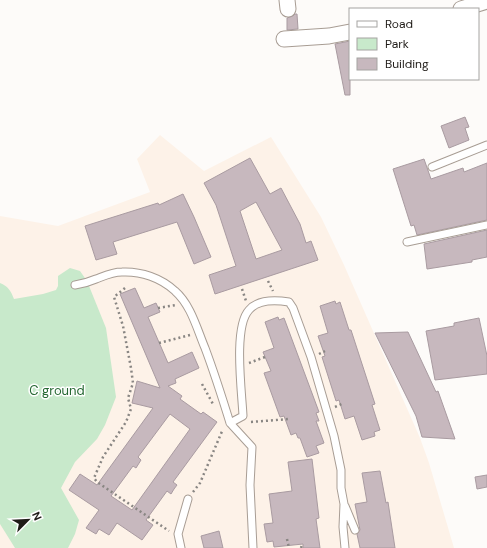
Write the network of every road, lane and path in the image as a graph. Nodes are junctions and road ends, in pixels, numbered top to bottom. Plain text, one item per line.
1 (487, 1) edge
2 (464, 8) edge
3 (349, 32) edge
4 (284, 39) dead end
5 (487, 145) edge
6 (432, 167) dead end
7 (487, 225) edge
8 (407, 242) dead end
9 (268, 281) dead end
10 (75, 286) dead end
11 (125, 288) dead end
12 (273, 291) dead end
13 (185, 303) junction
14 (158, 308) dead end
15 (199, 332) junction
16 (159, 343) dead end
17 (265, 357) dead end
18 (239, 367) junction
19 (202, 384) dead end
20 (215, 407) dead end
21 (289, 419) dead end
22 (227, 422) junction
23 (188, 499) joint
24 (344, 504) junction
25 (355, 530) dead end
26 (178, 534) junction
27 (287, 539) dead end
28 (181, 548) edge
29 (252, 548) edge
30 (289, 548) edge
31 (345, 548) edge

1 - 2 street
3 - 4 street
5 - 6 lane
7 - 8 lane
9 - 12 path
10 - 13 lane
11 - 26 path
13 - 14 path
13 - 15 lane
15 - 16 path
15 - 22 lane
17 - 18 path
18 - 22 lane
18 - 24 lane
19 - 20 path
21 - 22 path
22 - 23 path
22 - 29 lane
23 - 26 lane
24 - 25 lane
24 - 31 lane
26 - 28 lane
27 - 30 path

